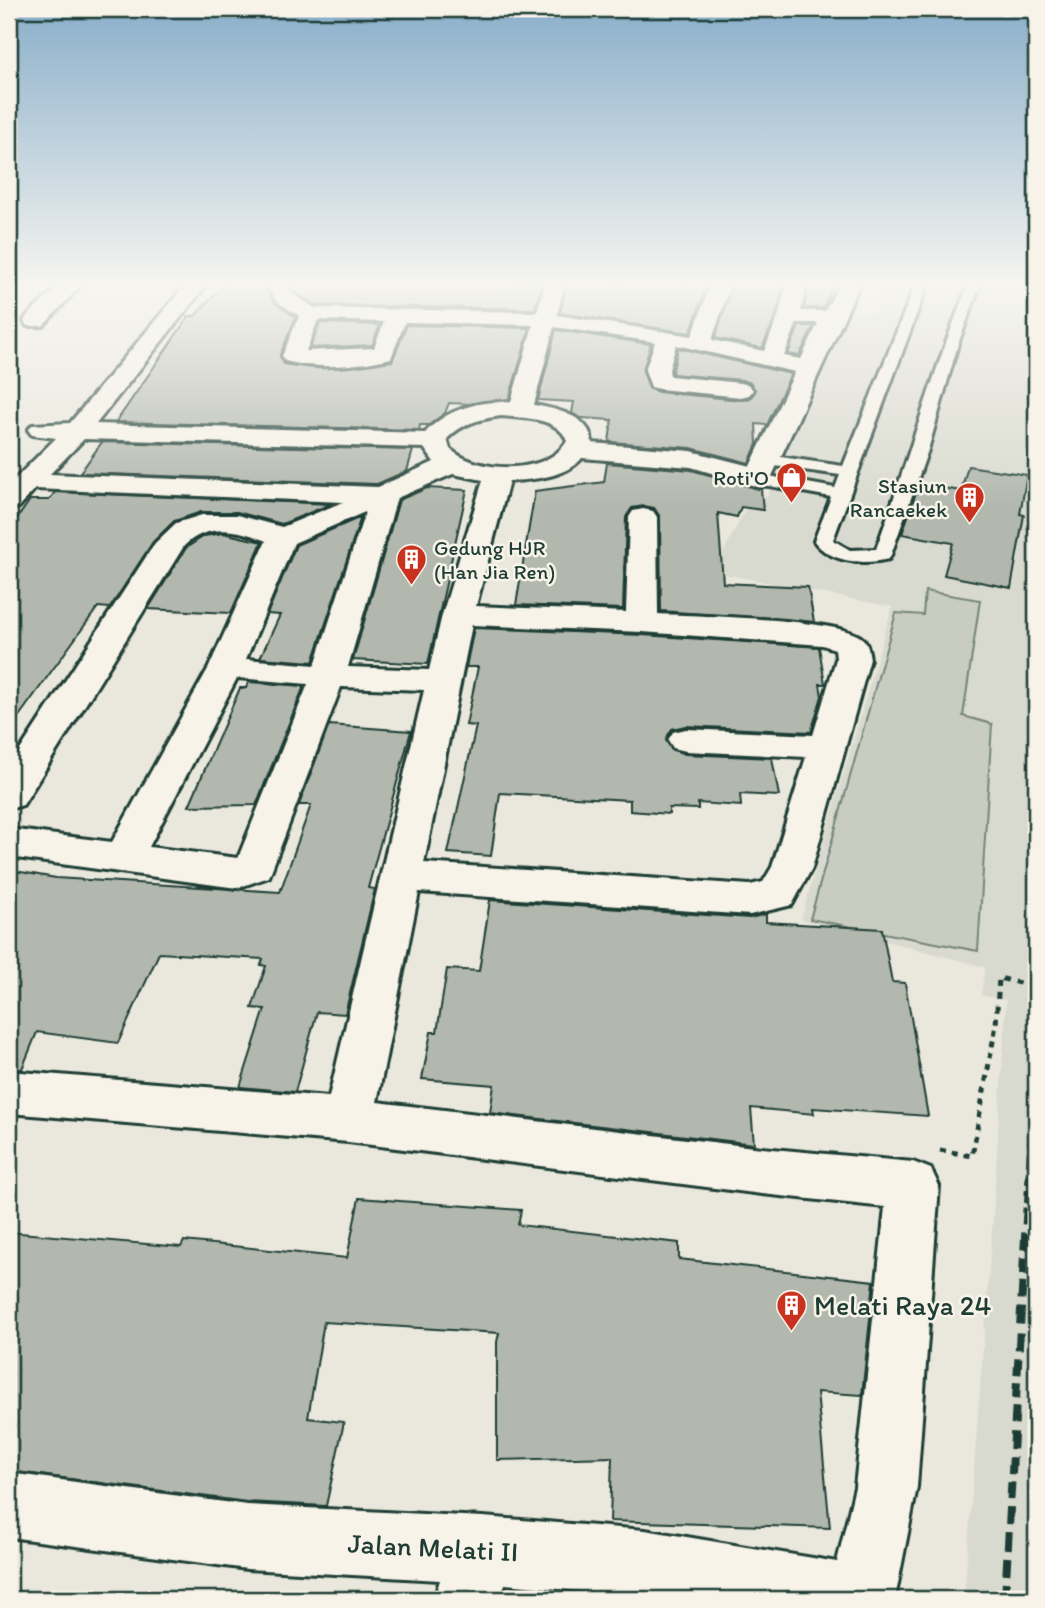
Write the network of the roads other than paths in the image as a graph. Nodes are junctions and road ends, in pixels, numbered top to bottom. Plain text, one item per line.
1 (135, 358) edge
2 (534, 358) edge
3 (661, 358) edge
4 (766, 358) edge
5 (814, 358) edge
6 (894, 358) edge
7 (947, 358) edge
8 (770, 359) joint
9 (810, 368) junction
10 (741, 390) dead end
11 (521, 410) junction
12 (82, 423) junction
13 (41, 430) dead end
14 (438, 435) junction
15 (577, 443) junction
16 (453, 464) junction
17 (762, 469) junction
18 (851, 472) junction
19 (498, 474) junction
20 (27, 481) junction
21 (841, 494) junction
22 (384, 495) junction
23 (9, 501) edge
24 (643, 517) dead end
25 (282, 538) junction
26 (458, 615) junction
27 (642, 622) junction
28 (226, 667) junction
29 (328, 676) junction
30 (444, 681) junction
31 (686, 740) dead end
32 (827, 747) junction
33 (9, 796) edge
34 (9, 843) edge
35 (123, 858) junction
36 (402, 876) junction
37 (9, 1092) edge
38 (348, 1120) junction
39 (9, 1505) edge
40 (475, 1574) edge
41 (856, 1599) edge
42 (862, 1599) edge

1 - 12 street
2 - 11 street
3 - 10 street
4 - 8 street
5 - 9 street
6 - 18 lane
7 - 21 lane
8 - 9 street
9 - 17 street
11 - 14 street
11 - 15 street
12 - 13 street
12 - 14 street
12 - 20 street
14 - 16 street
15 - 17 street
15 - 19 street
16 - 19 street
16 - 22 street
17 - 18 lane
17 - 21 lane
18 - 21 lane
19 - 26 street
20 - 22 street
20 - 23 street
22 - 25 street
22 - 29 street
24 - 27 street
25 - 28 street
25 - 33 street
26 - 27 street
26 - 30 street
27 - 32 street
28 - 29 street
28 - 35 street
29 - 30 street
29 - 35 street
30 - 36 street
31 - 32 street
32 - 36 street
34 - 35 street
36 - 38 street
37 - 38 street
38 - 42 street
39 - 40 street, Jalan Melati II
40 - 41 street, Jalan Melati II

